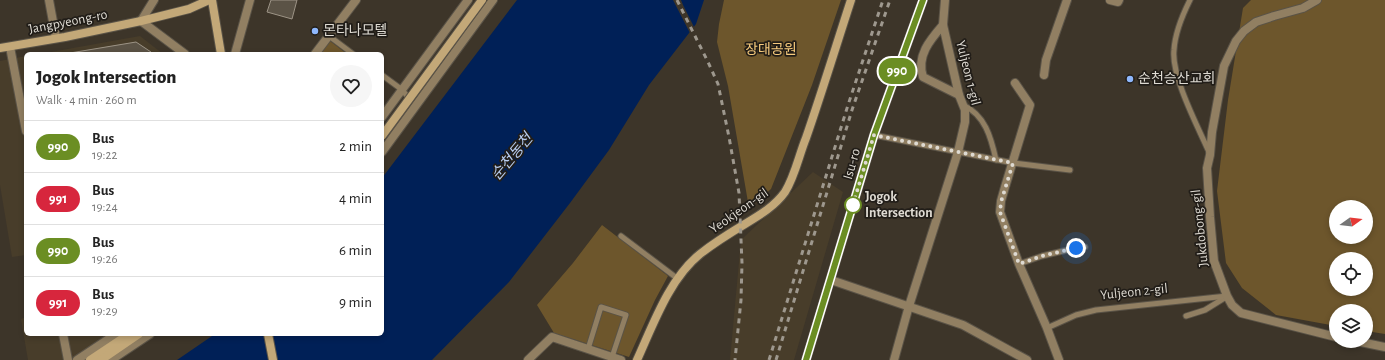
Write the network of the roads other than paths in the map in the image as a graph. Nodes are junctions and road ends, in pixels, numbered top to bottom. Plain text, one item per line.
1 (49, 0) edge
2 (154, 0) edge
3 (209, 0) edge
4 (212, 0) edge
5 (250, 0) edge
6 (356, 0) edge
7 (468, 0) edge
8 (476, 0) edge
9 (482, 0) edge
10 (493, 0) edge
11 (851, 0) edge
12 (923, 0) edge
13 (945, 0) edge
14 (1067, 0) edge
15 (1110, 0) edge
16 (1119, 0) edge
17 (1190, 0) edge
18 (1317, 0) edge
19 (483, 14) junction
20 (141, 21) junction
21 (943, 25) junction
22 (329, 36) junction
23 (56, 38) junction
24 (10, 46) junction
25 (0, 48) edge
26 (182, 52) edge
27 (221, 52) edge
28 (236, 52) edge
29 (317, 52) edge
30 (350, 52) edge
31 (1044, 75) dead end
32 (384, 76) edge
33 (1015, 83) dead end
34 (402, 89) junction
35 (959, 95) junction
36 (963, 105) junction
37 (416, 106) junction
38 (384, 114) edge
39 (24, 120) edge
40 (384, 125) edge
41 (384, 133) edge
42 (874, 135) junction
43 (384, 149) edge
44 (958, 152) junction
45 (1210, 155) junction
46 (996, 160) junction
47 (1013, 163) junction
48 (1070, 170) dead end
49 (620, 236) dead end
50 (1085, 248) dead end
51 (1019, 264) junction
52 (678, 278) junction
53 (831, 280) junction
54 (1227, 296) junction
55 (909, 306) junction
56 (1186, 316) dead end
57 (1047, 328) junction
58 (1329, 335) edge
59 (64, 336) edge
60 (113, 336) edge
61 (126, 336) edge
62 (136, 336) edge
63 (147, 336) edge
64 (268, 336) edge
65 (1373, 345) edge
66 (1385, 347) edge
67 (588, 349) junction
68 (612, 357) junction
69 (1017, 357) edge
70 (68, 360) edge
71 (77, 360) edge
72 (90, 360) edge
73 (101, 360) edge
74 (111, 360) edge
75 (273, 360) edge
76 (528, 360) edge
77 (621, 360) edge
78 (637, 360) edge
79 (806, 360) edge
80 (894, 360) edge
81 (1028, 360) edge
82 (1059, 360) edge

1 - 23 street
2 - 20 street
3 - 20 main road, Jangpyeong-ro
4 - 27 main road
5 - 28 street
6 - 22 street
7 - 19 street
7 - 34 street
8 - 40 main road
9 - 41 main road, bridge
10 - 19 street
11 - 52 main road, Yeokjeon-gil
12 - 42 main road, Isu-ro
13 - 21 street, Yuljeon 1-gil
14 - 31 street
15 - 16 street
17 - 45 lane
18 - 45 street, Jukdobong-gil
19 - 37 street
20 - 23 main road, Jangpyeong-ro
20 - 26 street
21 - 35 street, Yuljeon 1-gil
21 - 35 street
22 - 29 street
22 - 30 lane
23 - 24 main road, Jangpyeong-ro
24 - 25 main road, Jangpyeong-ro
24 - 39 street
32 - 34 lane
33 - 47 street
34 - 37 lane
34 - 38 street
35 - 36 street, Yuljeon 1-gil
36 - 44 street, Yuljeon 1-gil
36 - 46 lane
37 - 43 street
42 - 44 lane
42 - 53 main road, Isu-ro
44 - 46 lane
44 - 55 street, Yuljeon 1-gil
45 - 54 street, Jukdobong-gil
46 - 47 lane
47 - 48 lane
47 - 51 street
49 - 52 lane
50 - 51 lane
51 - 57 street
52 - 78 main road, Yeokjeon-gil
53 - 55 street
53 - 79 main road, Isu-ro
54 - 56 lane
54 - 57 lane, Yuljeon 2-gil
54 - 58 street, Jukdobong-gil
55 - 69 street
55 - 80 street, Yuljeon 1-gil
57 - 82 street
59 - 70 street
60 - 71 street
61 - 72 main road
62 - 73 main road
63 - 74 street
64 - 75 main road
65 - 66 street
67 - 68 street
67 - 68 lane
67 - 76 street
68 - 77 street
69 - 81 street

